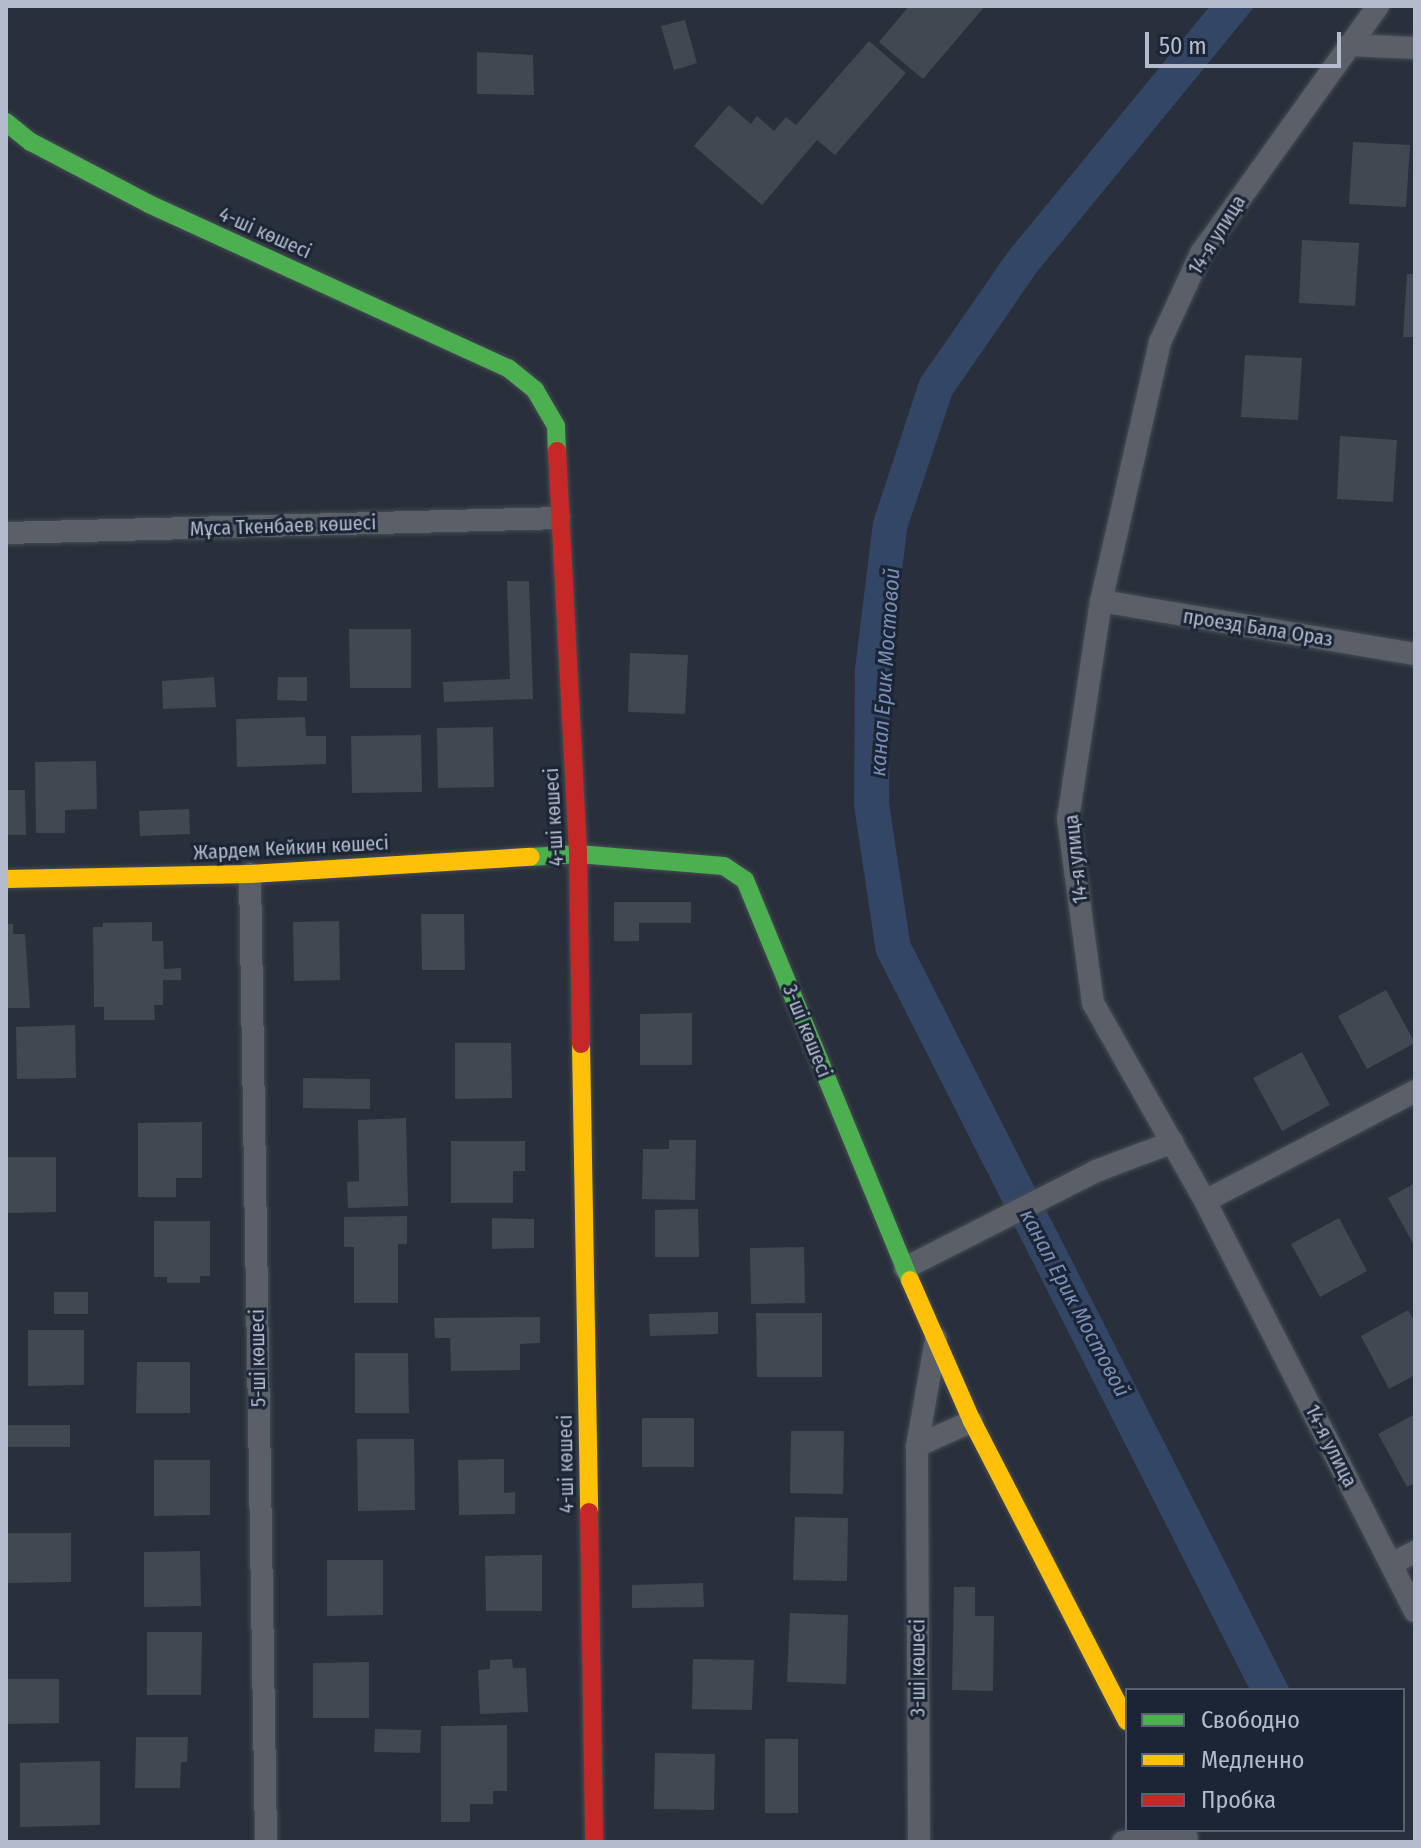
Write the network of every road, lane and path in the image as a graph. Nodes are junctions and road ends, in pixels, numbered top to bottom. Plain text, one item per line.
1 (1378, 6) edge
2 (1349, 45) junction
3 (1415, 48) edge
4 (6, 122) edge
5 (559, 518) junction
6 (6, 533) edge
7 (1101, 601) junction
8 (1415, 654) edge
9 (578, 854) junction
10 (250, 874) junction
11 (6, 879) edge
12 (1415, 1091) edge
13 (1173, 1142) junction
14 (1205, 1201) junction
15 (905, 1268) junction
16 (936, 1339) junction
17 (972, 1421) junction
18 (917, 1446) junction
19 (1415, 1552) edge
20 (1391, 1564) junction
21 (1415, 1611) edge
22 (1125, 1717) edge
23 (1187, 1837) edge
24 (266, 1842) edge
25 (594, 1842) edge
26 (919, 1842) edge
27 (1123, 1842) edge

1 - 2 street, 14-я улица
2 - 3 street
2 - 7 street, 14-я улица
4 - 5 street, 4-ші көшесі
5 - 6 street, Мұса Ткенбаев көшесі
5 - 9 street, 4-ші көшесі
7 - 8 street, проезд Бала Ораз
7 - 13 street, 14-я улица
9 - 10 street, Жардем Кейкин көшесі
9 - 15 street, 3-ші көшесі
9 - 25 street, 4-ші көшесі
10 - 11 street, Жардем Кейкин көшесі
10 - 24 street, 5-ші көшесі
12 - 14 street
13 - 14 street, 14-я улица
13 - 15 street
14 - 20 street, 14-я улица
15 - 16 street, 3-ші көшесі
16 - 17 street, 3-ші көшесі
16 - 18 street, 3-ші көшесі
17 - 18 street
17 - 22 street, 3-ші көшесі
18 - 26 street, 3-ші көшесі
19 - 20 street
20 - 21 street, 14-я улица
23 - 27 street

